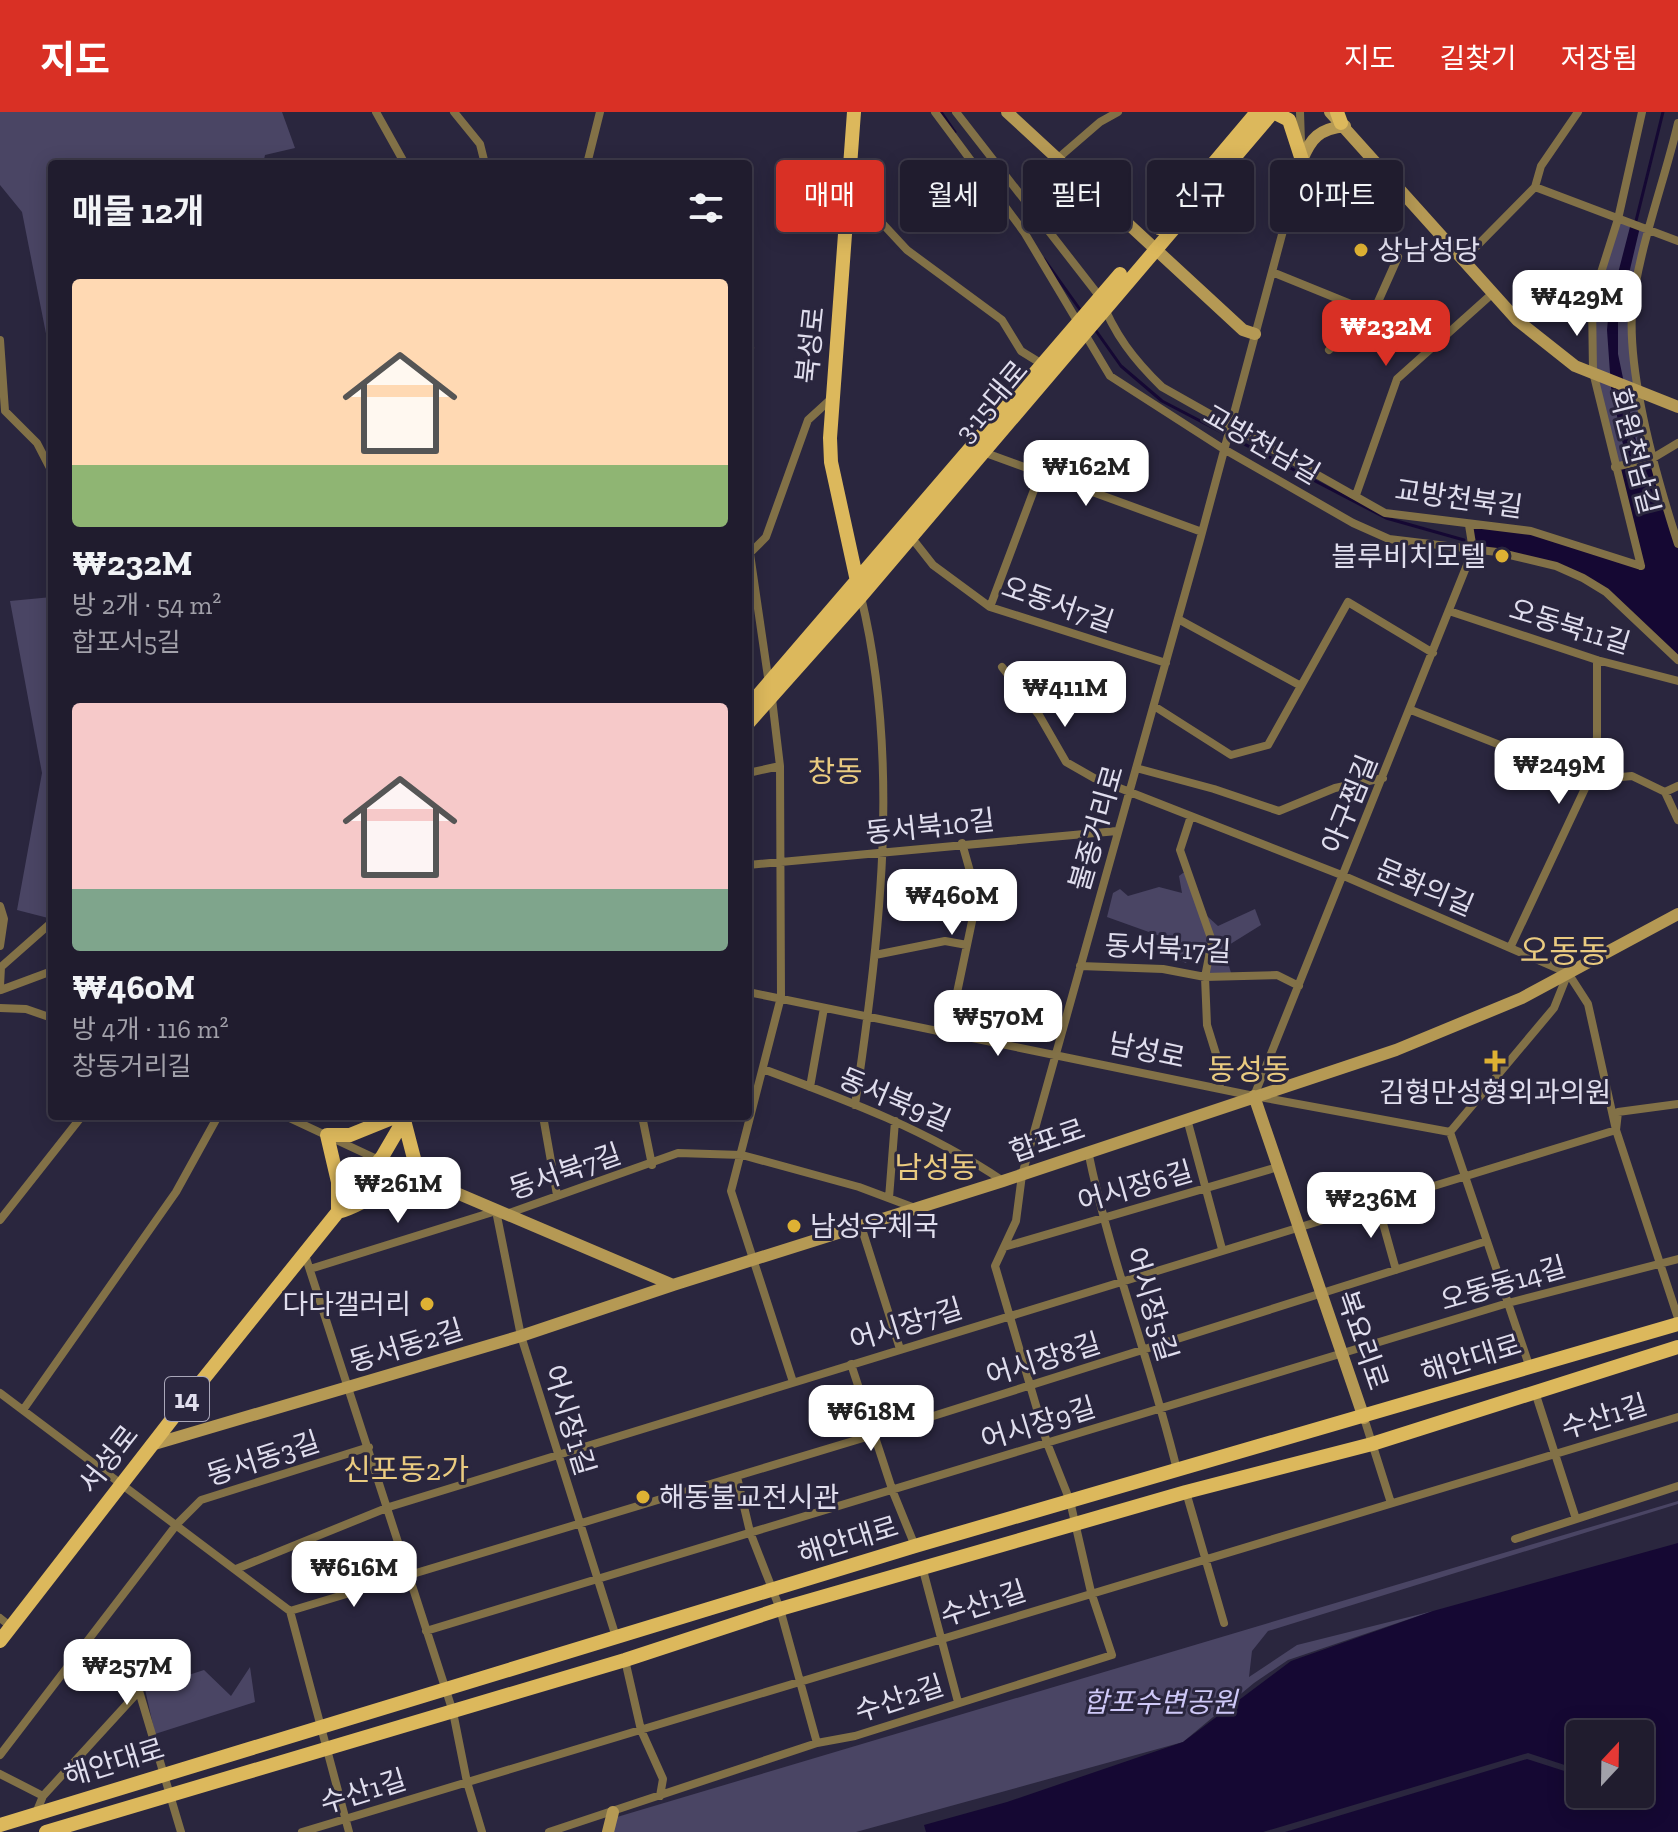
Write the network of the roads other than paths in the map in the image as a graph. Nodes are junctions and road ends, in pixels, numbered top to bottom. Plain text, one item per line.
1 (376, 112) edge
2 (454, 112) edge
3 (600, 112) edge
4 (854, 112) edge
5 (935, 112) edge
6 (956, 112) edge
7 (1007, 112) edge
8 (1118, 112) edge
9 (1242, 112) edge
10 (1257, 112) edge
11 (1273, 112) edge
12 (1300, 112) edge
13 (1330, 112) edge
14 (1578, 112) edge
15 (1642, 112) edge
16 (1341, 120) edge
17 (1678, 123) edge
18 (1237, 136) junction
19 (403, 160) edge
20 (484, 160) edge
21 (588, 160) edge
22 (851, 160) edge
23 (1055, 160) joint
24 (1302, 160) junction
25 (1535, 187) junction
26 (1620, 219) junction
27 (884, 225) edge
28 (1131, 227) edge
29 (1649, 230) junction
30 (846, 232) edge
31 (1283, 232) edge
32 (1678, 241) edge
33 (1151, 245) junction
34 (1398, 257) dead end
35 (1463, 260) junction
36 (1272, 272) junction
37 (1493, 293) junction
38 (1102, 303) junction
39 (1373, 313) junction
40 (1081, 327) junction
41 (1255, 334) junction
42 (0, 340) edge
43 (1329, 350) dead end
44 (1042, 364) junction
45 (1599, 375) junction
46 (1638, 390) junction
47 (831, 399) junction
48 (1678, 407) edge
49 (2, 411) edge
50 (1230, 425) junction
51 (1678, 443) edge
52 (1223, 448) junction
53 (983, 451) junction
54 (1653, 458) junction
55 (48, 464) edge
56 (1615, 467) junction
57 (1040, 474) junction
58 (1356, 495) junction
59 (1469, 525) junction
60 (1202, 532) junction
61 (911, 537) junction
62 (1678, 544) edge
63 (1473, 550) junction
64 (752, 551) edge
65 (1641, 566) joint
66 (752, 573) edge
67 (857, 581) junction
68 (861, 596) junction
69 (990, 607) junction
70 (1449, 611) junction
71 (1178, 619) junction
72 (1433, 653) junction
73 (1597, 660) junction
74 (1678, 660) edge
75 (1166, 663) junction
76 (1002, 667) dead end
77 (1678, 681) edge
78 (1301, 686) junction
79 (771, 692) junction
80 (752, 704) edge
81 (1154, 706) junction
82 (1411, 710) junction
83 (752, 718) edge
84 (780, 766) junction
85 (1136, 768) junction
86 (752, 772) edge
87 (1383, 778) junction
88 (1589, 780) junction
89 (1678, 786) edge
90 (1129, 791) junction
91 (1665, 792) junction
92 (1191, 816) junction
93 (1678, 820) edge
94 (1117, 831) junction
95 (962, 843) junction
96 (884, 854) junction
97 (782, 863) junction
98 (752, 865) edge
99 (1344, 876) junction
100 (0, 906) edge
101 (1678, 914) edge
102 (48, 925) edge
103 (967, 945) junction
104 (0, 946) edge
105 (1510, 948) junction
106 (875, 955) junction
107 (0, 966) edge
108 (1080, 966) junction
109 (48, 972) edge
110 (1568, 973) junction
111 (1205, 977) junction
112 (1299, 986) junction
113 (0, 988) edge
114 (752, 993) edge
115 (781, 997) junction
116 (0, 1008) edge
117 (824, 1008) junction
118 (48, 1017) edge
119 (868, 1019) junction
120 (949, 1031) junction
121 (1056, 1054) junction
122 (763, 1069) junction
123 (810, 1087) junction
124 (1220, 1088) junction
125 (1254, 1096) junction
126 (1678, 1104) edge
127 (855, 1105) junction
128 (752, 1114) edge
129 (1187, 1119) junction
130 (79, 1120) edge
131 (216, 1120) edge
132 (294, 1120) edge
133 (399, 1120) edge
134 (402, 1120) edge
135 (544, 1120) edge
136 (643, 1120) edge
137 (751, 1120) edge
138 (372, 1121) edge
139 (895, 1121) junction
140 (1616, 1130) junction
141 (1450, 1132) junction
142 (327, 1135) junction
143 (1088, 1151) junction
144 (742, 1155) junction
145 (379, 1160) junction
146 (652, 1165) junction
147 (1278, 1167) junction
148 (1022, 1175) junction
149 (1466, 1177) junction
150 (1003, 1181) junction
151 (430, 1183) junction
152 (1205, 1188) junction
153 (557, 1195) junction
154 (889, 1198) junction
155 (1377, 1202) junction
156 (916, 1209) junction
157 (338, 1212) junction
158 (500, 1213) junction
159 (1102, 1218) junction
160 (0, 1220) edge
161 (1298, 1225) junction
162 (861, 1226) junction
163 (1487, 1241) junction
164 (1004, 1247) junction
165 (1222, 1249) junction
166 (1678, 1259) edge
167 (308, 1262) junction
168 (752, 1262) junction
169 (1660, 1264) junction
170 (1396, 1270) junction
171 (1122, 1280) junction
172 (673, 1285) junction
173 (1321, 1293) junction
174 (1508, 1303) junction
175 (1009, 1315) junction
176 (1678, 1321) edge
177 (521, 1336) junction
178 (1678, 1347) edge
179 (900, 1349) junction
180 (1142, 1351) junction
181 (1342, 1353) junction
182 (851, 1364) junction
183 (1530, 1368) junction
184 (793, 1382) junction
185 (1030, 1385) junction
186 (348, 1388) junction
187 (1535, 1392) junction
188 (0, 1393) edge
189 (1162, 1408) junction
190 (23, 1410) junction
191 (1678, 1417) edge
192 (1364, 1418) junction
193 (873, 1435) junction
194 (1047, 1443) junction
195 (1372, 1444) junction
196 (151, 1445) junction
197 (369, 1447) junction
198 (1555, 1454) junction
199 (558, 1455) junction
200 (1177, 1470) junction
201 (737, 1477) junction
202 (121, 1483) junction
203 (1678, 1486) edge
204 (893, 1492) junction
205 (1186, 1492) junction
206 (1070, 1501) junction
207 (1391, 1503) junction
208 (389, 1507) junction
209 (1576, 1519) junction
210 (177, 1524) junction
211 (579, 1525) junction
212 (1075, 1525) junction
213 (750, 1532) junction
214 (1515, 1539) dead end
215 (915, 1546) junction
216 (1205, 1557) junction
217 (236, 1569) junction
218 (923, 1570) junction
219 (409, 1576) junction
220 (596, 1580) junction
221 (773, 1590) junction
222 (1091, 1592) junction
223 (780, 1609) junction
224 (290, 1611) junction
225 (5, 1622) edge
226 (1224, 1623) dead end
227 (426, 1631) junction
228 (616, 1637) junction
229 (939, 1640) junction
230 (0, 1641) edge
231 (82, 1646) junction
232 (625, 1660) junction
233 (798, 1684) junction
234 (139, 1691) junction
235 (447, 1692) junction
236 (958, 1702) junction
237 (453, 1712) junction
238 (322, 1729) junction
239 (641, 1730) junction
240 (817, 1743) junction
241 (327, 1746) junction
242 (0, 1755) edge
243 (0, 1774) edge
244 (163, 1774) junction
245 (467, 1782) junction
246 (169, 1793) junction
247 (43, 1796) junction
248 (660, 1796) junction
249 (613, 1812) junction
250 (36, 1813) junction
251 (345, 1819) junction
252 (0, 1825) edge
253 (46, 1832) edge
254 (181, 1832) edge
255 (302, 1832) edge
256 (349, 1832) edge
257 (482, 1832) edge
258 (549, 1832) edge
259 (608, 1832) edge

1 - 19 street
2 - 20 street
3 - 21 street
4 - 22 main road, 북성로
5 - 40 street, 교방천남길
6 - 38 street, 교방천북길
7 - 23 main road
8 - 23 street
9 - 18 main road
10 - 18 main road, 3·15대로
11 - 24 main road
11 - 33 main road, 3·15대로
12 - 24 street
13 - 16 main road
14 - 25 street
15 - 26 street, 회원천남길
16 - 24 main road
16 - 35 main road
17 - 29 street
18 - 33 main road, 3·15대로
25 - 26 street
25 - 35 street
26 - 29 street
26 - 45 street, 회원천남길
27 - 44 street
28 - 33 main road
29 - 32 street
29 - 46 street
30 - 47 main road, 북성로
31 - 36 street
33 - 38 main road, 3·15대로
33 - 41 main road
34 - 39 street
35 - 37 main road
36 - 39 street
36 - 41 street
37 - 45 main road
37 - 58 street
38 - 40 main road, 3·15대로
38 - 50 street, 교방천북길
39 - 43 street
40 - 44 main road, 3·15대로
40 - 52 street, 교방천남길
40 - 53 main road, 3·15대로
41 - 50 street
42 - 49 street
44 - 67 main road, 3·15대로
45 - 46 main road
45 - 56 street, 회원천남길
46 - 48 main road
46 - 54 street
47 - 64 street
47 - 67 main road, 북성로
49 - 55 street
50 - 52 street, 불종거리로
50 - 58 street, 교방천북길
51 - 54 street
52 - 60 street, 불종거리로
52 - 63 street, 교방천남길
53 - 57 street
53 - 61 main road, 3·15대로
54 - 56 street
54 - 62 street
56 - 65 street, 회원천남길
57 - 60 street
57 - 69 street
58 - 59 street, 교방천북길
59 - 63 street
59 - 65 street, 교방천북길
60 - 71 street, 불종거리로
61 - 68 main road, 3·15대로
61 - 69 street, 오동서7길
63 - 70 street, 아구찜길
63 - 74 street, 교방천남길
66 - 79 street
67 - 68 street
67 - 79 main road, 3·15대로
68 - 79 main road, 3·15대로
68 - 96 street
69 - 75 street, 오동서7길
70 - 72 street, 아구찜길
70 - 73 street, 오동북11길
71 - 75 street, 불종거리로
71 - 78 street
72 - 78 street
72 - 82 street, 아구찜길
73 - 77 street, 오동북11길
73 - 88 street
75 - 81 street, 불종거리로
76 - 90 street, 문화의길
78 - 81 street
79 - 80 main road, 3·15대로
79 - 83 main road, 3·15대로
79 - 84 street
81 - 85 street, 불종거리로
82 - 87 street, 아구찜길
82 - 88 street
84 - 86 street
84 - 97 street
85 - 87 street
85 - 90 street, 불종거리로
87 - 99 street, 아구찜길
88 - 91 street
88 - 105 street
89 - 91 street
90 - 92 street, 문화의길
90 - 94 street, 불종거리로
91 - 93 street
92 - 99 street, 문화의길
92 - 111 street
94 - 95 street, 동서북10길
94 - 108 street, 불종거리로
95 - 96 street, 동서북10길
95 - 103 street
96 - 97 street, 동서북10길
96 - 106 street
97 - 98 street, 동서북10길
97 - 115 street
99 - 105 street, 문화의길
99 - 112 street, 아구찜길
100 - 104 street
101 - 110 main road, 합포로
102 - 107 street
103 - 106 street
103 - 120 street
105 - 110 street, 문화의길
106 - 119 street
107 - 113 street
108 - 111 street, 동서북17길
108 - 121 street, 불종거리로
109 - 113 street
110 - 125 main road, 합포로
110 - 140 street
110 - 141 street
111 - 112 street, 동서북17길
111 - 124 street
112 - 125 street, 아구찜길
114 - 115 street, 남성로
115 - 117 street, 남성로
115 - 122 street
116 - 118 street
117 - 119 street, 남성로
117 - 123 street
119 - 120 street, 남성로
119 - 127 street
120 - 121 street, 남성로
121 - 124 street, 남성로
121 - 148 street, 불종거리로
122 - 123 street, 동서북9길
122 - 128 street
123 - 127 street, 동서북9길
124 - 125 street, 남성로
125 - 129 main road, 합포로
125 - 141 street, 남성로
125 - 147 main road, 복요리로
126 - 140 street
127 - 139 street, 동서북9길
129 - 143 main road, 합포로
129 - 152 street
130 - 160 street
131 - 190 street
132 - 142 street
133 - 145 main road, 14
134 - 151 main road
135 - 153 street
136 - 146 street
137 - 144 street
138 - 142 main road
139 - 150 street, 동서북9길
139 - 154 street
140 - 149 street, 어시장7길
140 - 169 street
141 - 149 street
142 - 145 street
142 - 157 main road
143 - 148 main road, 합포로
143 - 159 street, 어시장5길
144 - 146 street, 동서북7길
144 - 154 street, 동서북7길
144 - 168 street
145 - 151 main road
145 - 157 main road, 서성로 / 14
146 - 153 street, 동서북7길
147 - 152 street, 어시장6길
147 - 161 main road, 복요리로
148 - 150 main road, 합포로
148 - 164 street, 불종거리로
149 - 155 street, 어시장7길
149 - 163 street
150 - 156 main road, 합포로
151 - 157 main road
151 - 158 main road
152 - 159 street, 어시장6길
152 - 165 street
153 - 158 street, 동서북7길
154 - 156 street, 동서북7길
155 - 161 street, 어시장7길
155 - 170 street
156 - 162 main road, 합포로
157 - 167 main road, 서성로 / 14
158 - 167 street, 동서북7길
158 - 172 main road
158 - 177 street, 어시장1길
159 - 164 street, 어시장6길
159 - 171 street, 어시장5길
161 - 165 street, 어시장7길
161 - 173 main road, 복요리로
162 - 168 main road, 합포로
162 - 179 street
163 - 170 street, 어시장8길
163 - 174 street
164 - 175 street, 불종거리로
165 - 171 street, 어시장7길
166 - 169 street, 오동동14길
167 - 186 street
167 - 196 main road, 서성로 / 14
168 - 172 main road, 합포로
168 - 184 street
169 - 174 street, 오동동14길
169 - 176 street
170 - 173 street, 어시장8길
171 - 175 street, 어시장7길
171 - 180 street, 어시장5길
172 - 177 main road, 동서동2길
173 - 180 street, 어시장8길
173 - 181 main road, 복요리로
174 - 181 street, 오동동14길
174 - 183 street
175 - 179 street, 어시장7길
175 - 185 street, 수산2길
176 - 183 main road, 해안대로
177 - 186 main road, 동서동2길
177 - 199 street, 어시장1길
178 - 187 main road, 해안대로
179 - 182 street, 어시장7길
180 - 185 street, 어시장8길
180 - 189 street, 어시장5길
181 - 189 street, 어시장9길
181 - 192 main road, 복요리로
182 - 184 street, 어시장7길
182 - 193 street
183 - 192 main road, 해안대로
184 - 199 street, 어시장7길
185 - 193 street, 어시장8길
185 - 194 street, 수산2길
186 - 196 main road, 동서동2길
186 - 197 street
187 - 195 main road, 해안대로
187 - 198 street
188 - 190 street
189 - 194 street, 어시장9길
189 - 200 street, 어시장5길
190 - 202 street
191 - 198 street, 수산1길
192 - 195 street
192 - 200 main road, 해안대로
193 - 201 street, 어시장8길
193 - 204 street
194 - 204 street, 어시장9길
194 - 206 street, 수산2길
195 - 205 main road, 해안대로
195 - 207 street
196 - 202 main road, 서성로 / 14
197 - 208 street
197 - 210 street, 동서동3길
198 - 207 street, 수산1길
198 - 209 street
199 - 208 street, 어시장7길
199 - 211 street, 어시장1길
200 - 206 main road, 해안대로
201 - 211 street, 어시장8길
201 - 213 street
202 - 210 street
202 - 225 main road, 서성로 / 14
203 - 209 street
204 - 213 street, 어시장9길
204 - 215 street
205 - 212 main road, 해안대로
205 - 216 street
206 - 212 street, 수산2길
206 - 215 main road, 해안대로
207 - 216 street, 수산1길
208 - 217 street, 어시장7길
208 - 219 street
209 - 214 street
210 - 217 street
210 - 231 street, 동서동3길
211 - 219 street, 어시장8길
211 - 220 street, 어시장1길
212 - 218 main road, 해안대로
212 - 222 street, 수산2길
213 - 220 street, 어시장9길
213 - 221 street
215 - 221 main road, 해안대로
216 - 222 street, 수산1길
216 - 226 street
217 - 224 street
218 - 223 main road, 해안대로
218 - 229 street
219 - 224 street, 어시장8길
219 - 227 street
220 - 227 street, 어시장9길
220 - 228 street, 어시장1길
221 - 223 street
221 - 228 main road, 해안대로
222 - 229 street, 수산1길
222 - 236 street, 수산2길
223 - 232 main road, 해안대로
223 - 233 street
224 - 238 street
225 - 230 main road, 서성로 / 14
227 - 235 street
228 - 235 main road, 해안대로
229 - 233 street, 수산1길
229 - 236 street
231 - 234 street
231 - 242 street
232 - 237 main road, 해안대로
232 - 239 street
233 - 239 street, 수산1길
233 - 240 street
234 - 244 street
234 - 247 street, 해안대로
235 - 237 street
235 - 238 main road, 해안대로
236 - 240 street, 수산2길
237 - 241 main road, 해안대로
237 - 245 street
238 - 241 street
238 - 244 main road, 해안대로
239 - 245 street, 수산1길
239 - 248 street
240 - 248 street, 수산2길
241 - 246 main road, 해안대로
241 - 251 street
243 - 247 street
244 - 246 street
244 - 250 main road, 해안대로
245 - 251 street, 수산1길
245 - 257 street
246 - 253 main road, 해안대로
246 - 254 street
247 - 250 street, 해안대로
248 - 249 street, 수산2길
249 - 258 street, 수산2길
249 - 259 main road
250 - 252 main road, 해안대로
251 - 255 street, 수산1길
251 - 256 street

